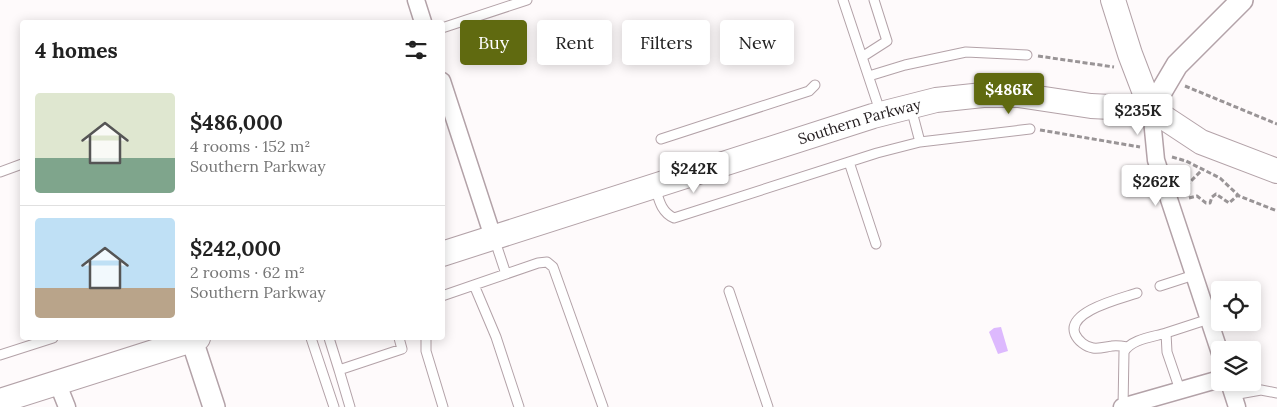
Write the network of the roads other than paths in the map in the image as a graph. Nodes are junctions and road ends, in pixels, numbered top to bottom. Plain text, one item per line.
1 (416, 0) edge
2 (527, 0) edge
3 (843, 0) edge
4 (874, 0) edge
5 (1113, 0) edge
6 (1242, 0) edge
7 (422, 20) edge
8 (445, 27) edge
9 (1027, 55) road end
10 (862, 57) junction
11 (868, 76) junction
12 (815, 85) dead end
13 (445, 90) edge
14 (910, 106) junction
15 (1151, 109) junction
16 (881, 114) junction
17 (1030, 128) road end
18 (661, 139) dead end
19 (920, 142) junction
20 (849, 162) junction
21 (20, 165) edge
22 (1277, 171) edge
23 (0, 172) edge
24 (654, 186) junction
25 (494, 238) junction
26 (876, 244) dead end
27 (445, 253) edge
28 (506, 274) junction
29 (1194, 275) junction
30 (474, 285) junction
31 (1160, 286) dead end
32 (729, 291) dead end
33 (1137, 293) dead end
34 (445, 295) edge
35 (1209, 319) junction
36 (1166, 333) junction
37 (47, 340) edge
38 (192, 340) edge
39 (195, 340) edge
40 (315, 340) edge
41 (330, 340) edge
42 (400, 340) edge
43 (426, 340) edge
44 (1216, 341) edge
45 (1127, 347) junction
46 (0, 355) edge
47 (339, 370) junction
48 (1211, 381) edge
49 (57, 382) junction
50 (1180, 390) junction
51 (1277, 393) edge
52 (1233, 395) edge
53 (0, 401) edge
54 (67, 407) edge
55 (214, 407) edge
56 (334, 407) edge
57 (350, 407) edge
58 (443, 407) edge
59 (519, 407) edge
60 (603, 407) edge
61 (768, 407) edge
62 (1122, 407) edge

1 - 7 street
2 - 8 lane
3 - 10 lane
4 - 10 lane
5 - 15 main road
6 - 15 street
9 - 11 lane
10 - 11 lane
11 - 16 lane
12 - 18 lane
13 - 25 street
14 - 15 main road, Southern Parkway
14 - 16 main road, Southern Parkway
14 - 19 lane
15 - 22 main road
15 - 29 street
16 - 24 main road, Southern Parkway
17 - 19 lane
19 - 20 lane
20 - 24 lane
20 - 26 lane
21 - 23 lane
24 - 25 main road, Southern Parkway
25 - 27 main road, Southern Parkway
25 - 28 lane
28 - 30 lane
28 - 60 lane
29 - 31 lane
29 - 35 street
30 - 34 lane
30 - 59 lane
32 - 61 lane
33 - 45 lane
35 - 36 lane
35 - 44 street
36 - 45 lane
36 - 50 lane
37 - 46 lane
38 - 49 main road
39 - 55 street
40 - 56 lane
41 - 47 lane
42 - 47 lane
43 - 58 lane
45 - 62 lane
47 - 57 lane
48 - 50 street
49 - 53 main road
49 - 54 street
50 - 62 street
51 - 52 lane

